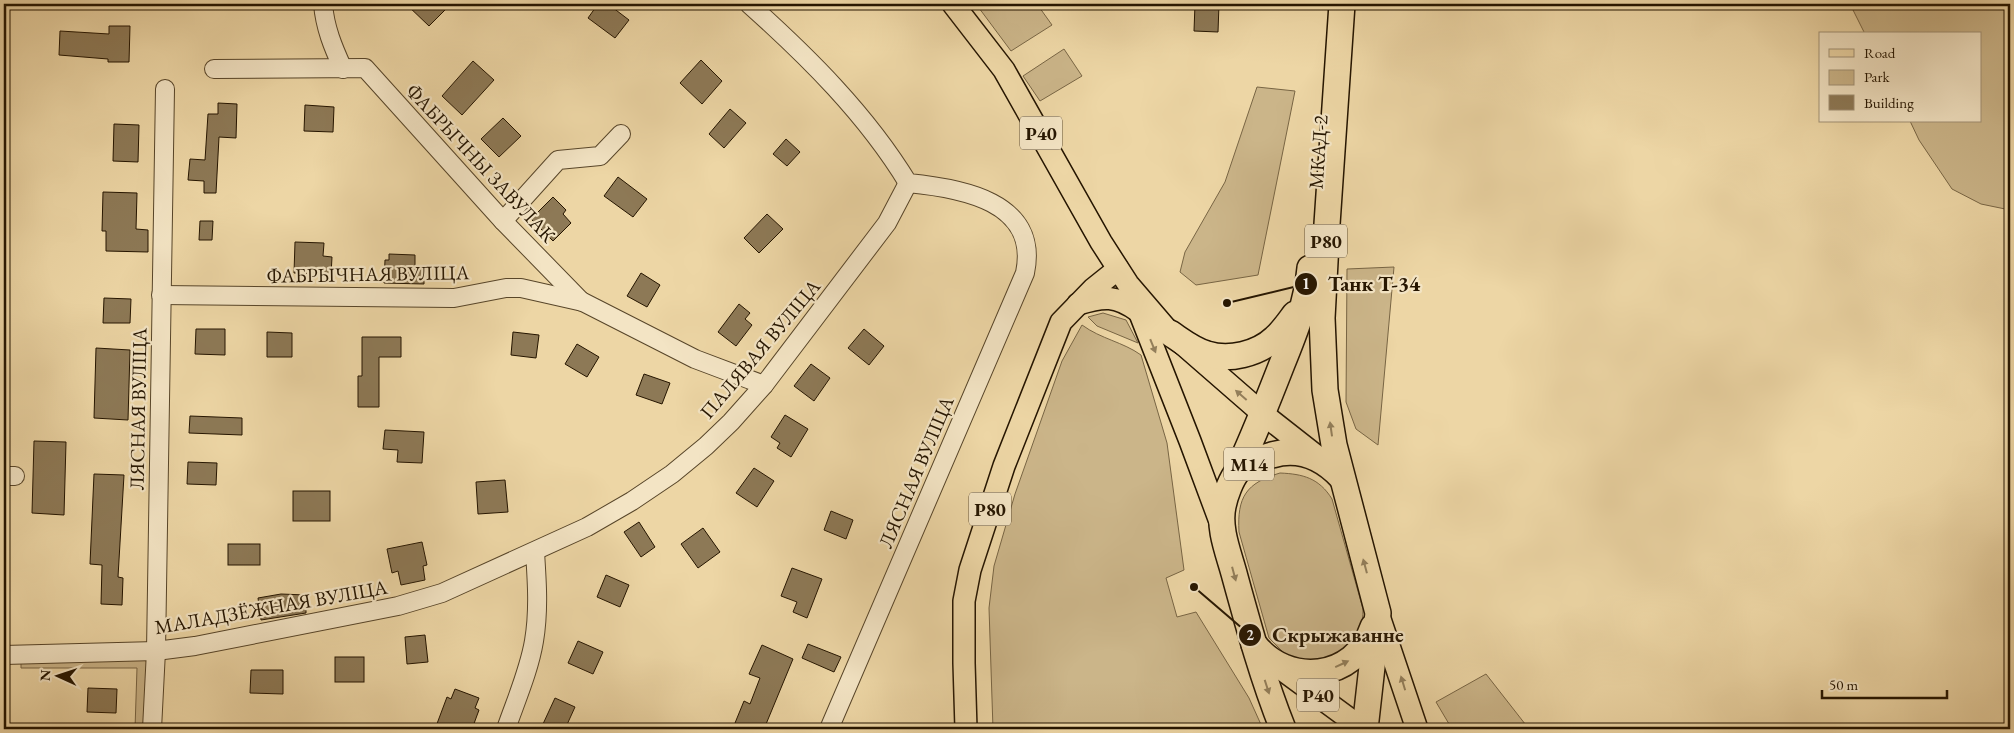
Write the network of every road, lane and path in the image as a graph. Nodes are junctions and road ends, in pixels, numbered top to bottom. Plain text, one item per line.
1 (323, 4) edge
2 (748, 4) edge
3 (953, 4) edge
4 (1328, 4) edge
5 (1342, 4) edge
6 (214, 69) dead end
7 (343, 69) junction
8 (165, 89) dead end
9 (621, 134) dead end
10 (908, 183) junction
11 (503, 221) junction
12 (1123, 277) junction
13 (162, 295) junction
14 (1306, 300) junction
15 (583, 302) junction
16 (1078, 304) junction
17 (1138, 311) junction
18 (1170, 333) junction
19 (764, 385) junction
20 (1263, 414) junction
21 (1319, 458) junction
22 (1238, 470) junction
23 (1340, 477) junction
24 (1222, 527) junction
25 (535, 552) junction
26 (1378, 613) junction
27 (1253, 643) junction
28 (156, 651) junction
29 (4, 655) edge
30 (1272, 662) junction
31 (152, 729) edge
32 (506, 729) edge
33 (830, 729) edge
34 (966, 729) edge
35 (1283, 729) edge
36 (1364, 729) edge
37 (1417, 729) edge

1 - 7 street
2 - 10 street
3 - 12 main road, Р40
4 - 14 highway, МКАД-2 / Р80
23 -> 5 highway, Р80
6 - 7 street, ФАБРЫЧНЫ ЗАВУЛАК
7 - 11 street, ФАБРЫЧНЫ ЗАВУЛАК
8 - 13 street, ЛЯСНАЯ ВУЛІЦА
9 - 11 street
10 - 19 street, ПАЛЯВАЯ ВУЛІЦА
10 - 33 street, ЛЯСНАЯ ВУЛІЦА
11 - 15 street, ФАБРЫЧНЫ ЗАВУЛАК
12 - 16 main road, Р80
12 - 17 main road, Р40
12 - 18 main road, Р40
13 - 15 street, ФАБРЫЧНАЯ ВУЛІЦА
13 - 28 street, ЛЯСНАЯ ВУЛІЦА
14 - 18 highway
14 - 20 highway, Р80
15 - 19 street, ФАБРЫЧНАЯ ВУЛІЦА
16 - 17 main road
16 - 34 main road, Р80
17 -> 24 main road, Р40
20 -> 18 main road, Р40
19 - 25 street, ПАЛЯВАЯ ВУЛІЦА
20 - 21 main road, Р40
20 - 22 highway, Р80
21 - 22 highway, М14
21 - 23 highway
22 - 24 highway, М14
26 -> 23 highway
24 -> 27 highway, М14
25 - 28 street, МАЛАДЗЁЖНАЯ ВУЛІЦА
25 - 32 street
30 -> 26 highway, М14
26 - 36 highway
37 -> 26 main road
27 - 30 highway, М14
27 -> 35 highway, М14
28 - 29 street, МАЛАДЗЁЖНАЯ ВУЛІЦА
28 - 31 street, ЛЯСНАЯ ВУЛІЦА
30 - 36 main road, Р40

